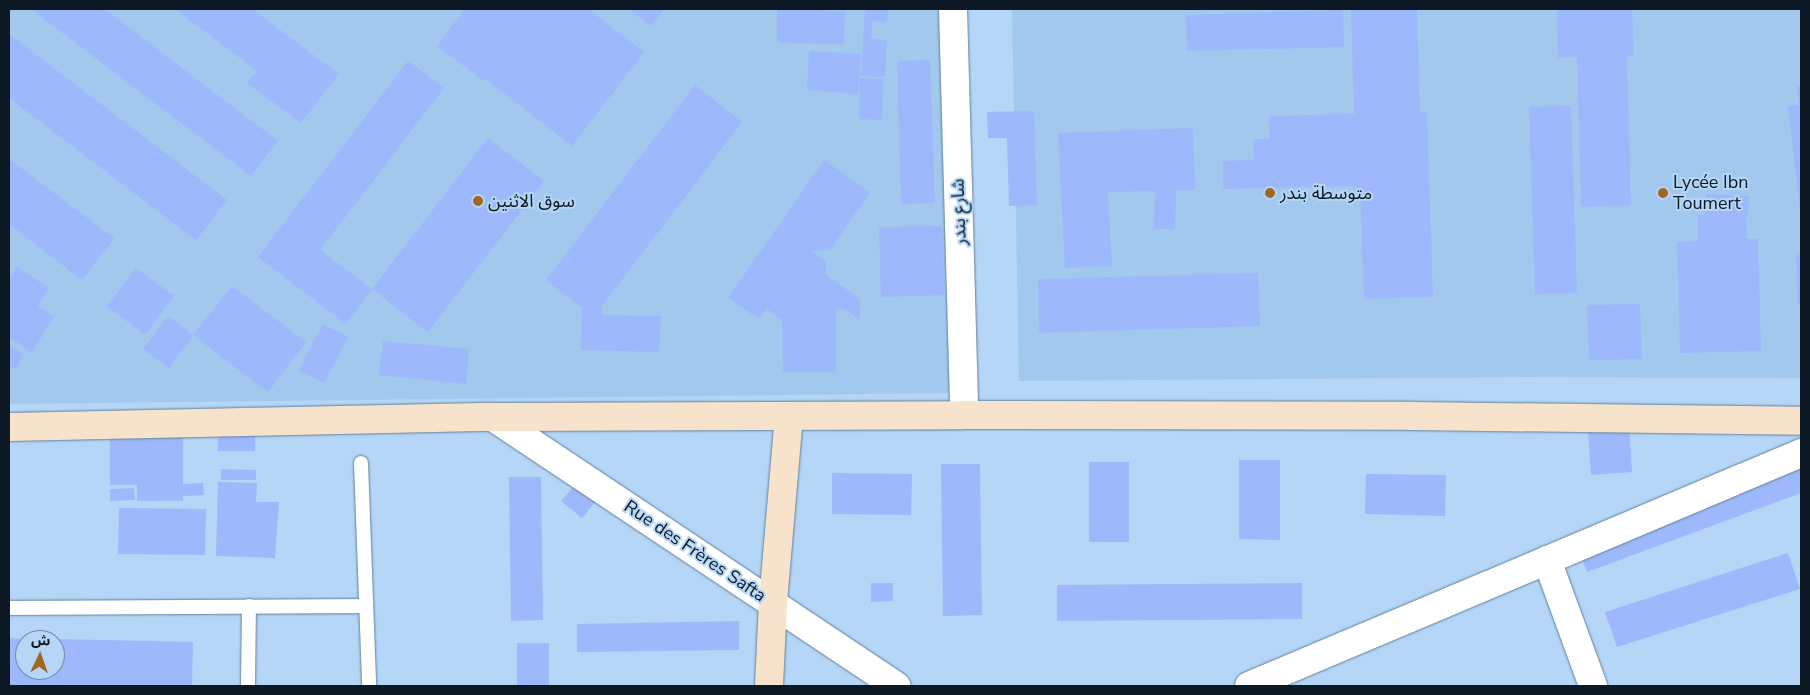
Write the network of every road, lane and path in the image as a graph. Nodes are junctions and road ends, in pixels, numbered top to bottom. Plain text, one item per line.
1 (953, 9) edge
2 (964, 415) junction
3 (493, 417) junction
4 (789, 417) junction
5 (1801, 421) edge
6 (9, 427) edge
7 (1801, 453) edge
8 (361, 463) dead end
9 (1548, 560) junction
10 (773, 602) junction
11 (249, 606) junction
12 (366, 606) junction
13 (9, 608) edge
14 (248, 686) edge
15 (369, 686) edge
16 (769, 686) edge
17 (896, 686) edge
18 (1249, 686) edge
19 (1592, 686) edge

1 - 2 street, شارع بندر
2 - 4 main road
2 - 5 main road
3 - 4 main road
3 - 6 main road
3 - 10 street, Rue des Frères Safta
4 - 10 main road
7 - 9 street
8 - 12 lane
9 - 18 street
9 - 19 street
10 - 16 main road
10 - 17 street, Rue des Frères Safta
11 - 12 lane
11 - 13 lane
11 - 14 lane
12 - 15 lane

